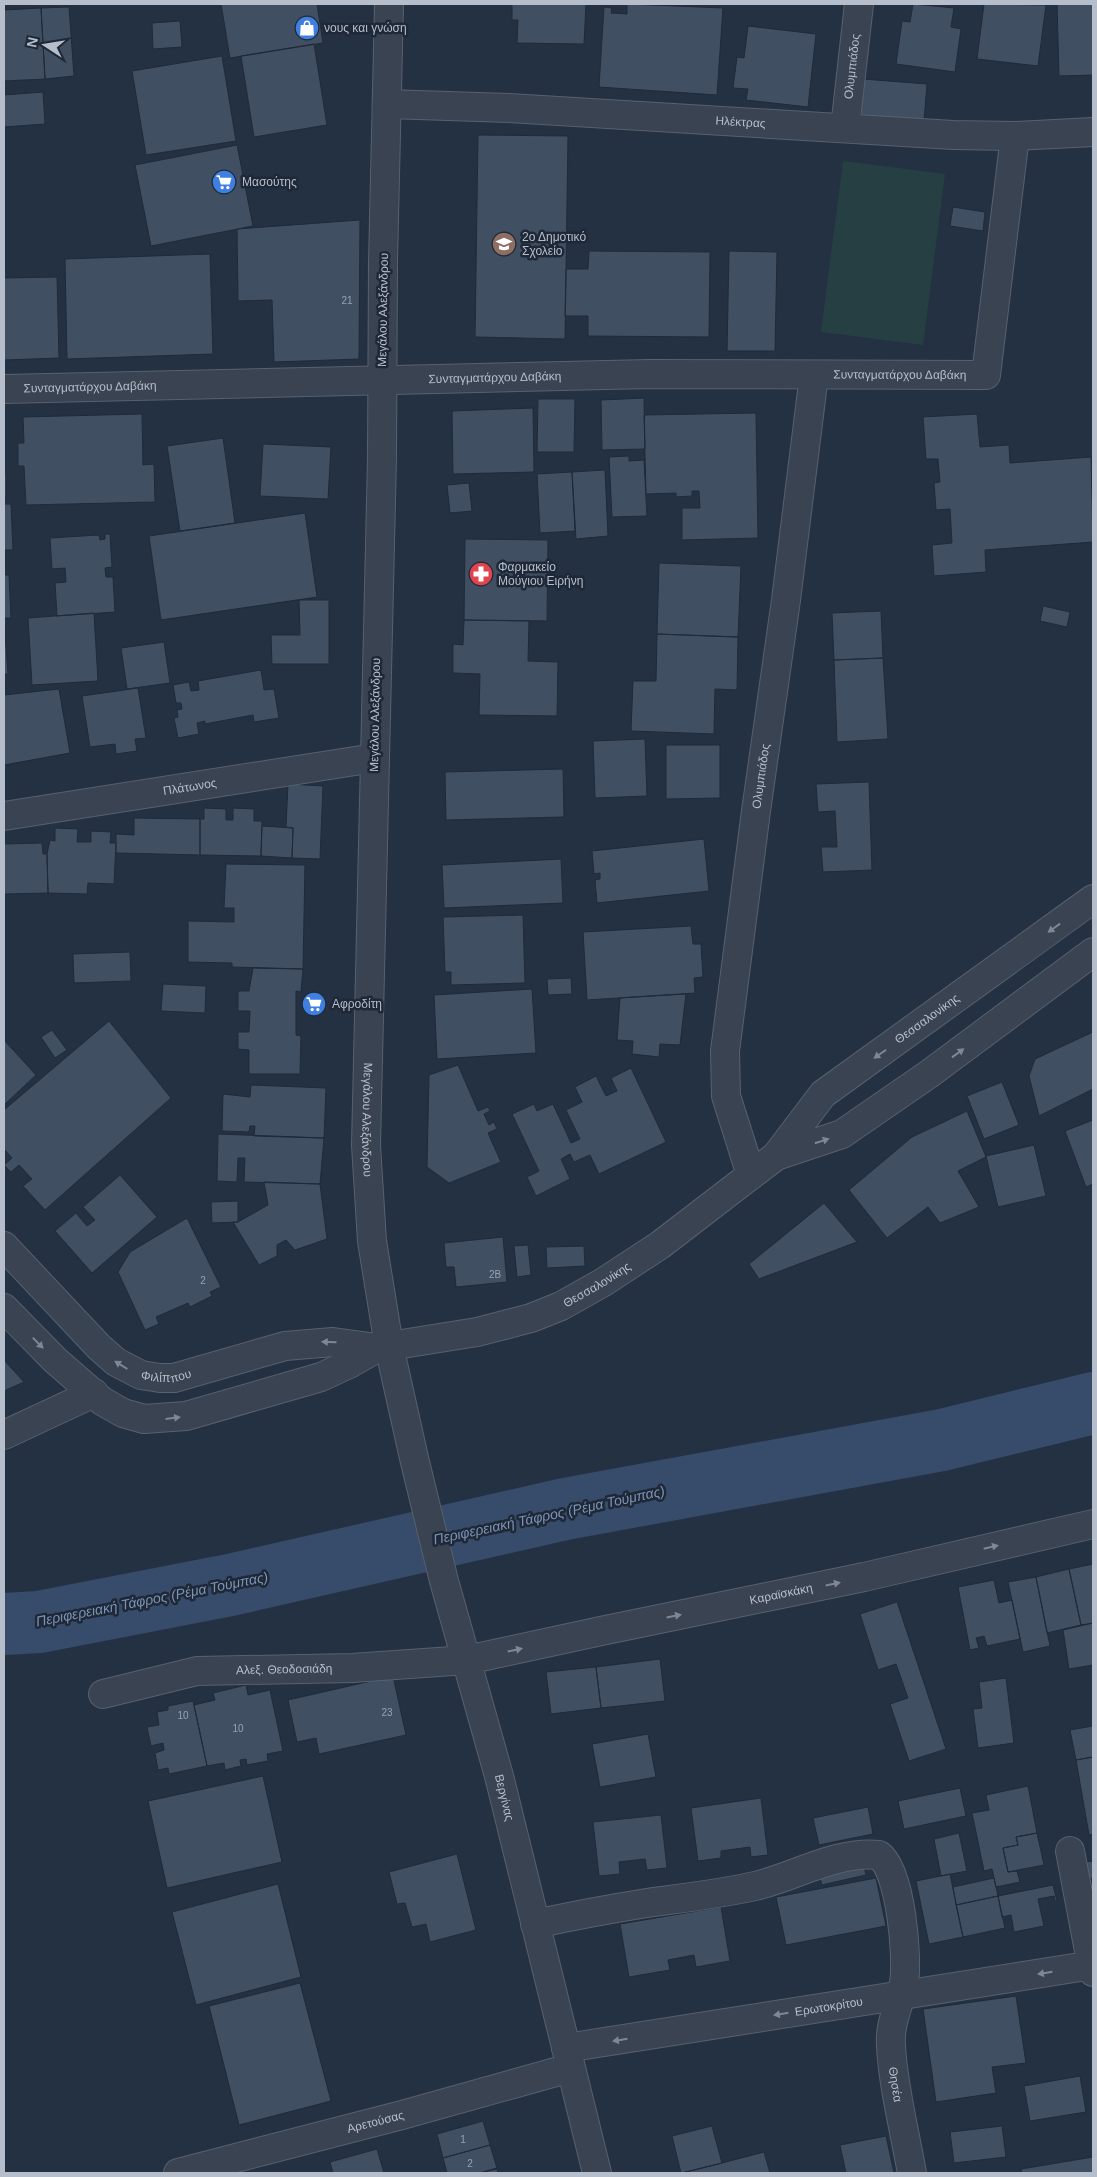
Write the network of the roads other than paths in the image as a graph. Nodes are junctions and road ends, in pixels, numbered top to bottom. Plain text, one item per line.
1 (389, 4) edge
2 (859, 4) edge
3 (387, 104) junction
4 (845, 128) junction
5 (1093, 132) edge
6 (1015, 136) junction
7 (814, 375) junction
8 (382, 381) junction
9 (4, 389) edge
10 (374, 758) junction
11 (4, 816) edge
12 (1093, 899) edge
13 (1093, 952) edge
14 (776, 1156) junction
15 (751, 1175) junction
16 (4, 1246) edge
17 (4, 1308) edge
18 (383, 1347) junction
19 (94, 1393) junction
20 (407, 1423) joint
21 (4, 1435) edge
22 (1093, 1524) edge
23 (467, 1660) junction
24 (103, 1694) dead end
25 (1070, 1851) dead end
26 (535, 1924) junction
27 (1093, 1968) edge
28 (900, 1996) junction
29 (568, 2058) junction
30 (178, 2173) edge
31 (597, 2173) edge
32 (912, 2173) edge

1 - 3 street, Μεγάλου Αλεξάνδρου
2 - 4 street, Ολυμπιάδος
3 - 4 street, Ηλέκτρας
3 - 8 street, Μεγάλου Αλεξάνδρου
4 - 6 street, Ηλέκτρας
5 - 6 street, Ηλέκτρας
6 - 7 street, Συνταγματάρχου Δαβάκη
7 - 8 street, Συνταγματάρχου Δαβάκη
7 - 15 street, Ολυμπιάδος
8 - 9 street, Συνταγματάρχου Δαβάκη
8 - 10 street, Μεγάλου Αλεξάνδρου
10 - 11 street, Πλάτωνος
10 - 18 street, Μεγάλου Αλεξάνδρου
12 -> 14 street, Θεσσαλονίκης
14 -> 13 street, Θεσσαλονίκης
14 - 15 street, Θεσσαλονίκης
15 - 18 street, Θεσσαλονίκης
18 -> 16 street, Φιλίππου
17 -> 19 street
19 -> 18 street
18 - 20 street, Μεγάλου Αλεξάνδρου
19 - 21 street
20 - 23 street, Βεργίνας
23 -> 22 street, Καραϊσκάκη
23 - 24 street, Αλεξ. Θεοδοσιάδη
23 - 26 street, Βεργίνας
25 - 27 street
26 - 28 street, Θησέα
26 - 29 street, Βεργίνας
27 -> 28 street, Ερωτοκρίτου
28 -> 29 street, Ερωτοκρίτου
28 - 32 street, Θησέα
29 - 30 street, Αρετούσας
29 - 31 street, Βεργίνας

